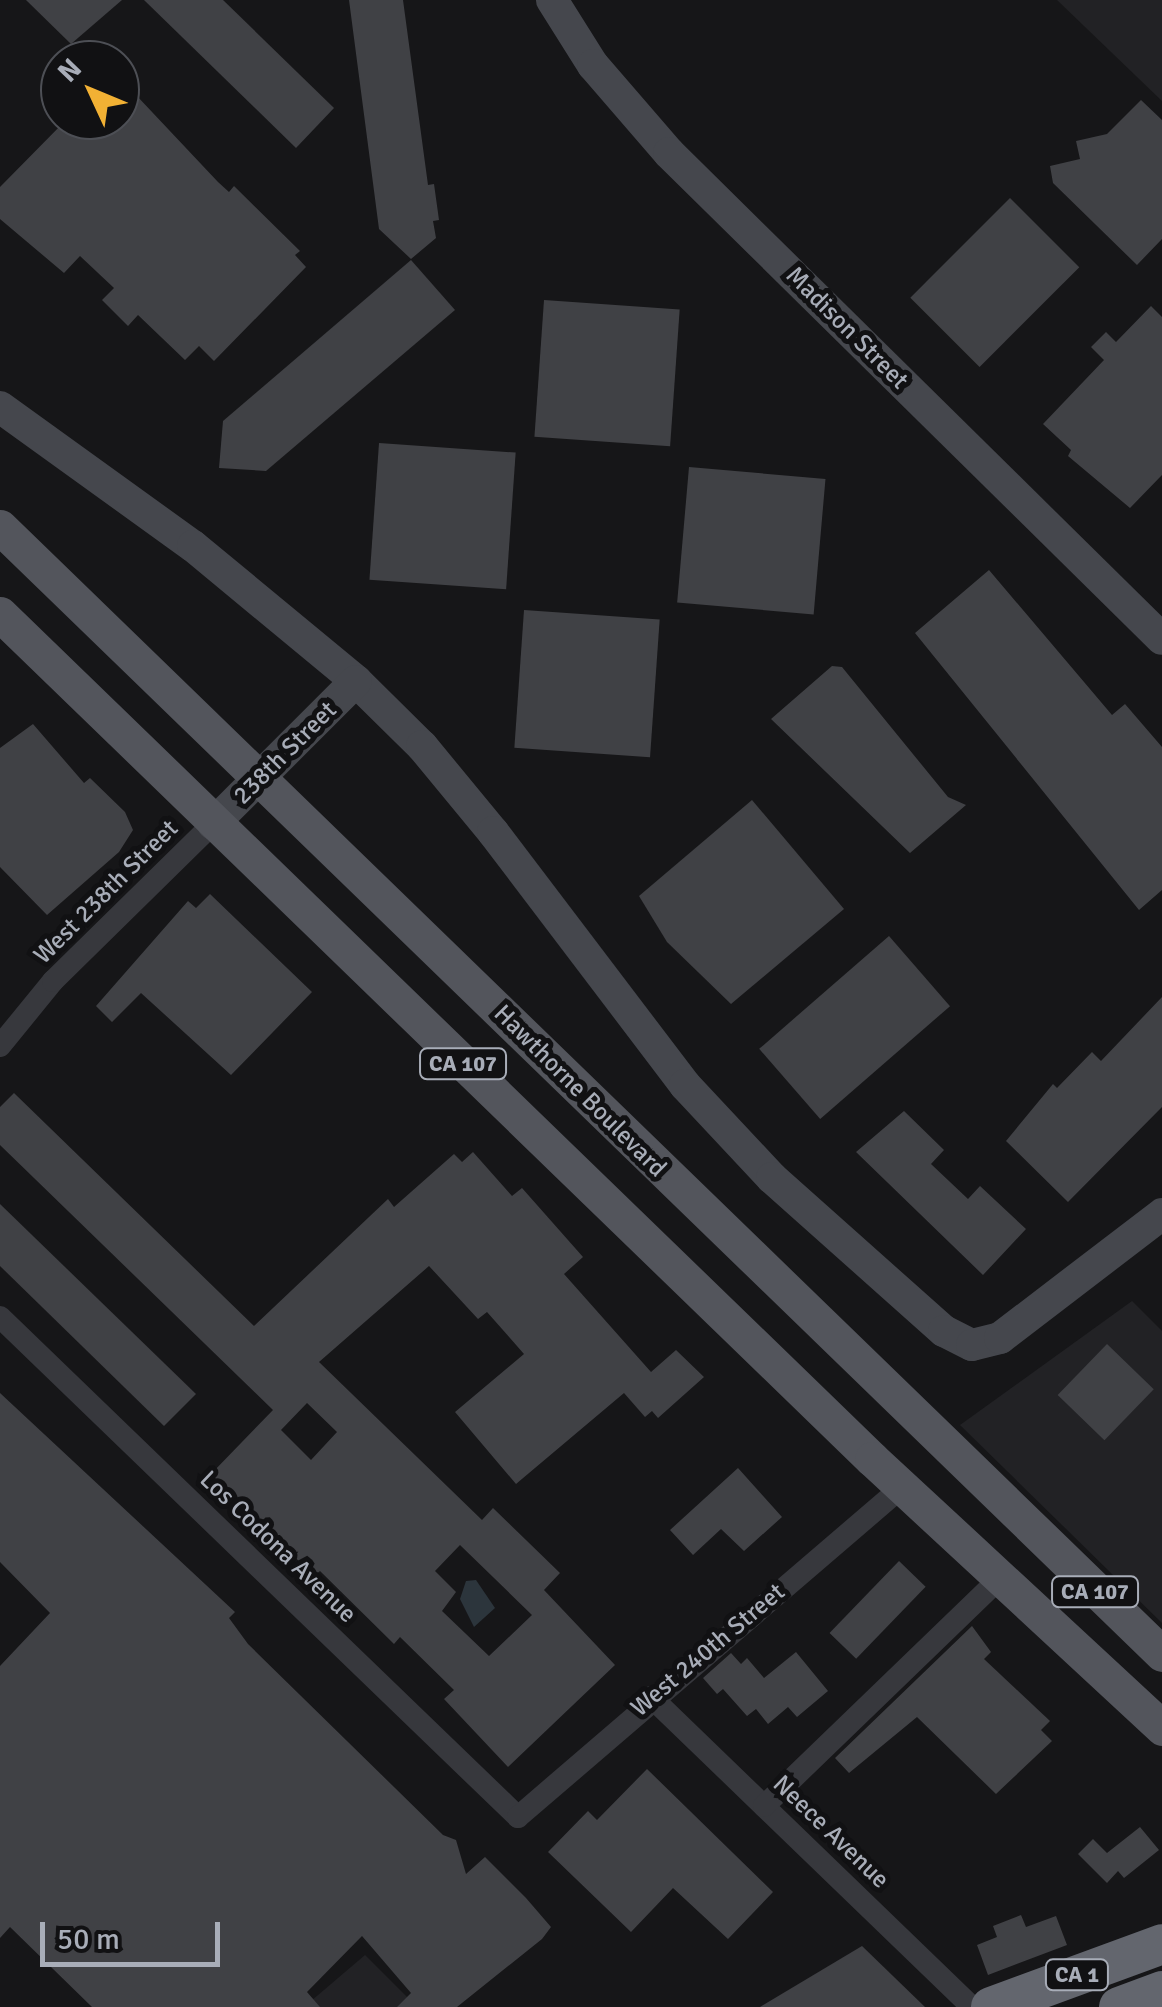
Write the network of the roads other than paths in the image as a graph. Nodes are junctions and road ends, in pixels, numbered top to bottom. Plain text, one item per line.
1 (552, 0) edge
2 (0, 407) edge
3 (0, 527) edge
4 (0, 614) edge
5 (1162, 640) edge
6 (356, 681) junction
7 (262, 777) junction
8 (214, 824) junction
9 (0, 1046) edge
10 (1162, 1214) edge
11 (0, 1317) edge
12 (902, 1487) junction
13 (1000, 1578) junction
14 (1162, 1654) edge
15 (651, 1696) junction
16 (1162, 1728) edge
17 (764, 1806) junction
18 (518, 1817) joint
19 (1162, 1944) edge
20 (1162, 1992) edge
21 (972, 2007) edge
22 (992, 2007) edge
23 (1118, 2007) edge

1 - 5 street, Madison Street
2 - 6 street
3 - 7 main road, Hawthorne Boulevard / CA 107
4 - 8 main road, CA 107
6 - 7 street, 238th Street
6 - 10 street
7 - 8 street, 238th Street
7 - 14 main road, Hawthorne Boulevard / CA 107
8 - 9 street, West 238th Street
8 - 12 main road, CA 107
11 - 18 street, Los Codona Avenue
12 - 13 main road, CA 107
12 - 15 street, West 240th Street
13 - 16 main road, CA 107
13 - 17 street
15 - 17 street, Neece Avenue
15 - 18 street, West 240th Street
17 - 21 street, Neece Avenue
19 - 22 highway, CA 1
20 - 23 highway, CA 1

